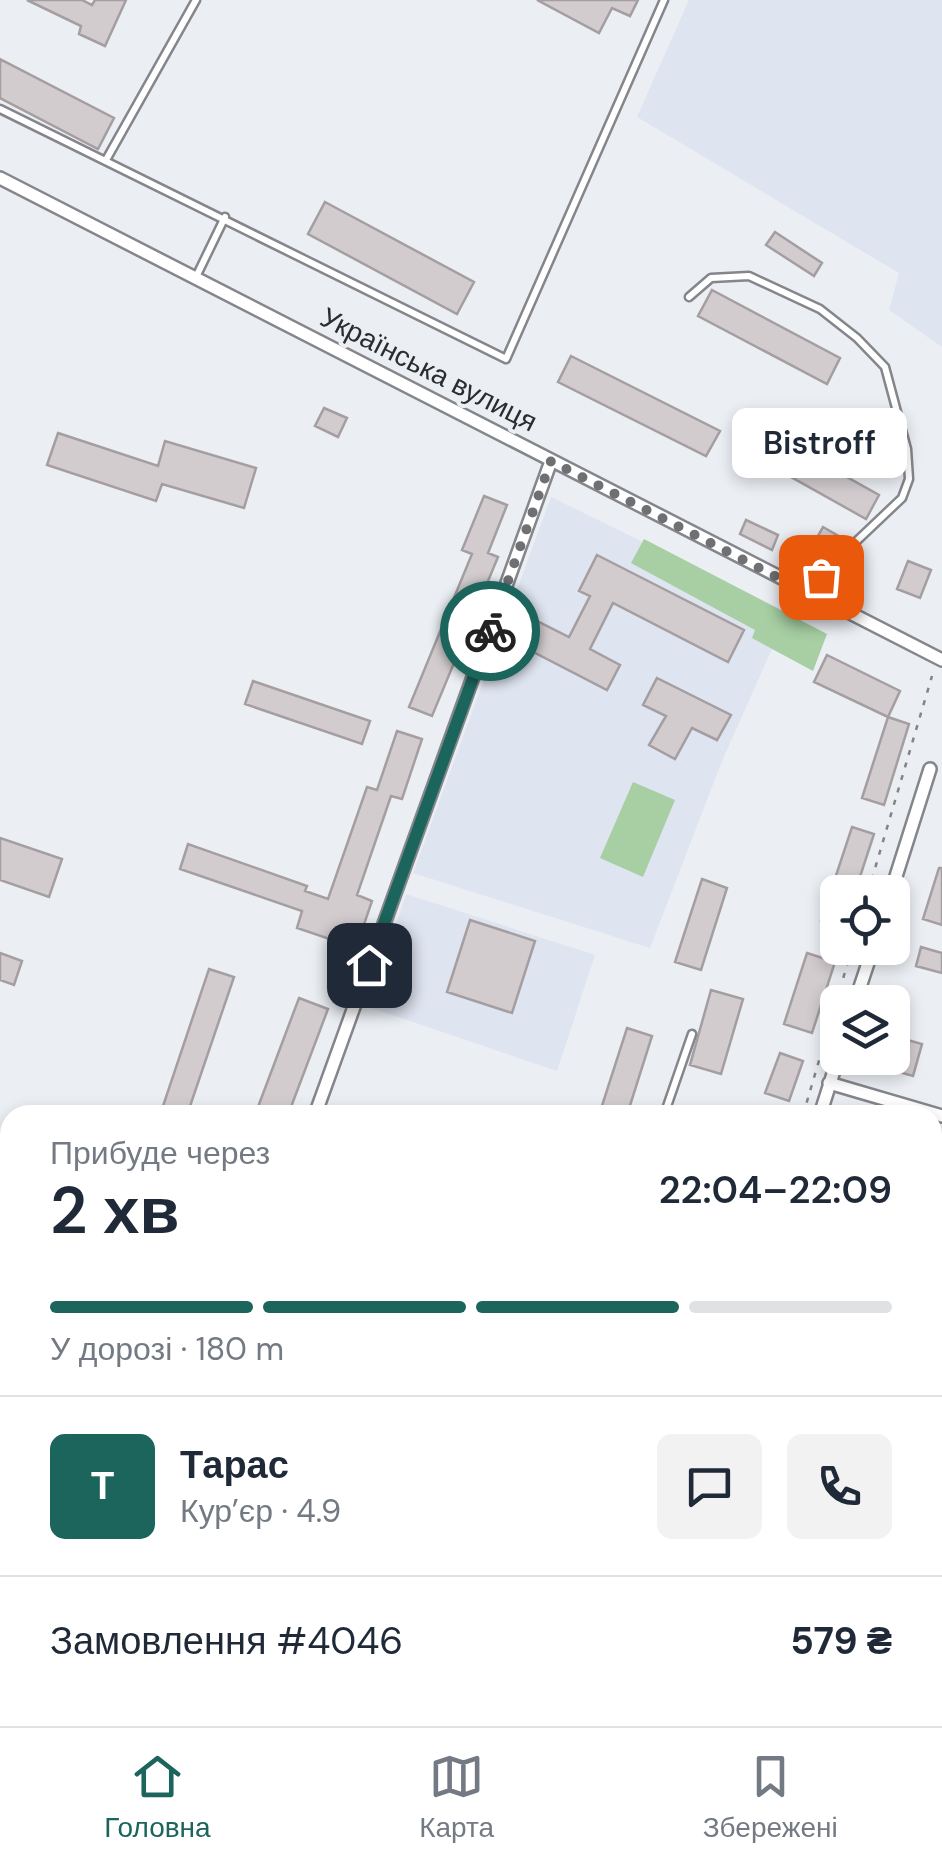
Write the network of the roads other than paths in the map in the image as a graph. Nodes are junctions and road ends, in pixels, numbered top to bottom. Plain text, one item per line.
1 (196, 0) edge
2 (664, 0) edge
3 (0, 109) edge
4 (106, 160) junction
5 (0, 178) edge
6 (225, 217) junction
7 (196, 276) junction
8 (689, 297) dead end
9 (551, 461) junction
10 (804, 591) junction
11 (942, 660) edge
12 (930, 769) dead end
13 (896, 875) edge
14 (692, 1034) dead end
15 (833, 1075) edge
16 (830, 1083) junction
17 (318, 1105) edge
18 (667, 1105) edge
19 (823, 1105) edge
20 (905, 1105) edge

1 - 4 lane
2 - 6 lane
3 - 4 lane
4 - 6 lane
5 - 7 street, Українська вулиця
6 - 7 lane
7 - 9 street, Українська вулиця
8 - 10 lane
9 - 10 street, Українська вулиця
9 - 17 street
10 - 11 street, Українська вулиця
12 - 13 street
14 - 18 lane
15 - 16 street
16 - 19 street
16 - 20 street

